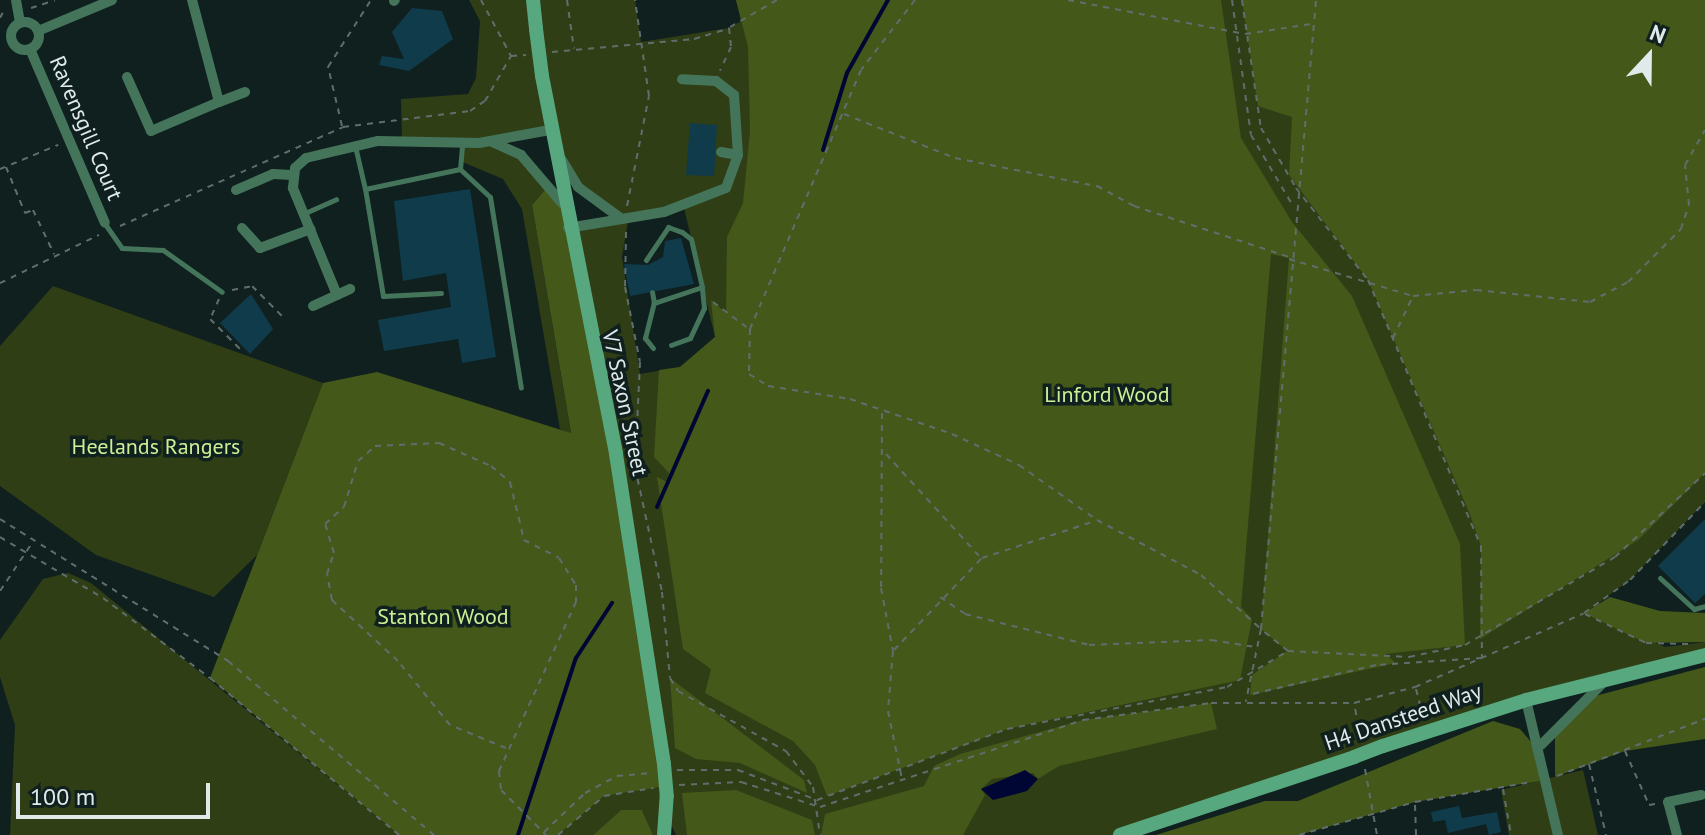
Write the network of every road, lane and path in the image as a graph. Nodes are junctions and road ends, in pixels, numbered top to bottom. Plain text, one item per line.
1 (16, 0) edge
2 (112, 0) edge
3 (192, 0) edge
4 (371, 0) edge
5 (533, 0) edge
6 (567, 0) edge
7 (635, 0) edge
8 (777, 0) edge
9 (915, 0) edge
10 (1068, 0) edge
11 (1232, 0) edge
12 (1242, 0) edge
13 (1316, 0) edge
14 (20, 23) junction
15 (1313, 24) junction
16 (729, 28) junction
17 (38, 31) junction
18 (1234, 32) junction
19 (1245, 34) junction
20 (12, 42) junction
21 (640, 42) junction
22 (0, 46) edge
23 (30, 49) junction
24 (574, 50) dead end
25 (127, 77) dead end
26 (735, 77) dead end
27 (682, 79) dead end
28 (724, 87) junction
29 (245, 92) dead end
30 (219, 102) junction
31 (843, 114) junction
32 (343, 127) dead end
33 (550, 130) junction
34 (1705, 130) edge
35 (69, 140) junction
36 (490, 141) junction
37 (462, 143) junction
38 (354, 145) junction
39 (721, 152) dead end
40 (738, 155) junction
41 (6, 167) junction
42 (0, 169) edge
43 (460, 169) junction
44 (292, 175) junction
45 (1296, 188) junction
46 (365, 189) junction
47 (236, 190) dead end
48 (336, 199) dead end
49 (562, 203) junction
50 (1294, 207) junction
51 (664, 212) junction
52 (304, 213) junction
53 (624, 216) junction
54 (106, 227) junction
55 (668, 227) junction
56 (242, 228) dead end
57 (567, 228) junction
58 (311, 229) junction
59 (55, 255) junction
60 (1289, 258) junction
61 (646, 260) dead end
62 (0, 276) edge
63 (6, 277) junction
64 (1368, 280) junction
65 (0, 283) edge
66 (702, 287) junction
67 (350, 289) dead end
68 (222, 292) junction
69 (652, 292) dead end
70 (441, 293) dead end
71 (337, 295) junction
72 (1413, 296) junction
73 (654, 303) junction
74 (313, 306) dead end
75 (283, 317) dead end
76 (750, 329) junction
77 (1393, 339) junction
78 (671, 345) dead end
79 (653, 348) dead end
80 (242, 351) dead end
81 (521, 388) dead end
82 (882, 412) junction
83 (886, 454) junction
84 (1705, 473) edge
85 (1705, 502) edge
86 (0, 519) edge
87 (1097, 520) junction
88 (0, 537) edge
89 (32, 542) junction
90 (25, 552) junction
91 (982, 558) junction
92 (1660, 578) dead end
93 (0, 591) edge
94 (940, 597) junction
95 (1705, 606) edge
96 (1584, 613) junction
97 (1261, 629) junction
98 (1480, 639) junction
99 (1692, 644) dead end
100 (1257, 648) junction
101 (893, 651) junction
102 (1288, 651) junction
103 (1705, 655) edge
104 (1482, 658) junction
105 (1252, 675) junction
106 (1611, 676) junction
107 (1415, 687) junction
108 (1250, 695) junction
109 (1526, 700) junction
110 (1246, 701) junction
111 (1354, 703) junction
112 (1427, 730) junction
113 (1541, 745) junction
114 (506, 748) junction
115 (1625, 751) dead end
116 (1360, 757) junction
117 (1589, 763) dead end
118 (897, 768) junction
119 (903, 780) junction
120 (1503, 788) dead end
121 (667, 791) junction
122 (1701, 795) dead end
123 (817, 800) junction
124 (1415, 802) dead end
125 (1668, 802) junction
126 (820, 807) junction
127 (1372, 812) junction
128 (668, 817) junction
129 (545, 833) edge
130 (399, 835) edge
131 (434, 835) edge
132 (558, 835) edge
133 (664, 835) edge
134 (676, 835) edge
135 (820, 835) edge
136 (1120, 835) edge
137 (1299, 835) edge
138 (1377, 835) edge
139 (1416, 835) edge
140 (1511, 835) edge
141 (1558, 835) edge
142 (1606, 835) edge
143 (1677, 835) edge

1 - 14 street
2 - 17 street
3 - 30 street
4 - 32 path
5 - 33 street, V7 Saxon Street, bridge
6 - 24 path
7 - 21 path
8 - 16 path
9 - 31 path
10 - 18 path
11 - 18 path
12 - 19 path
13 - 15 path
14 - 17 street
14 - 20 street
15 - 19 path
15 - 45 path
16 - 21 path
16 - 28 path
17 - 23 street
18 - 19 path
18 - 50 path
19 - 45 path
20 - 22 street
20 - 23 street
21 - 53 path
23 - 35 street, Ravensgill Court
25 - 30 street
26 - 28 street
27 - 28 street
28 - 40 street
29 - 30 street
31 - 60 path
31 - 76 path
33 - 36 street
33 - 49 street, V7 Saxon Street
33 - 53 street
34 - 72 path
35 - 41 path
35 - 54 street, Ravensgill Court
36 - 37 street
36 - 49 street
37 - 38 street
37 - 43 lane
38 - 44 street
38 - 46 lane
39 - 40 street
40 - 51 street
41 - 42 path
41 - 59 path
43 - 46 lane
43 - 81 lane
44 - 47 street
44 - 52 street
45 - 50 path
45 - 64 path
46 - 70 lane
48 - 52 lane
49 - 57 street, V7 Saxon Street
50 - 60 path
51 - 53 street
51 - 55 lane
52 - 58 street
53 - 57 street
53 - 123 path
54 - 59 path
54 - 68 lane
55 - 61 lane
55 - 66 lane
56 - 58 street
57 - 121 street, V7 Saxon Street, bridge
58 - 71 street
59 - 63 path
60 - 64 path
60 - 97 path
62 - 63 path
63 - 65 path
64 - 72 path
64 - 77 path
66 - 73 lane
66 - 76 path
66 - 78 lane
67 - 71 street
68 - 75 path
68 - 80 path
69 - 73 lane
71 - 74 street
72 - 77 path
73 - 79 lane
76 - 82 path
77 - 98 path
82 - 83 path
82 - 87 path
83 - 91 path
83 - 101 path
84 - 98 path
85 - 96 path
86 - 89 path
87 - 91 path
87 - 97 path
88 - 90 path
89 - 90 path
89 - 131 path
90 - 93 path
90 - 130 path
91 - 94 path
92 - 95 lane
94 - 100 path
94 - 101 path
96 - 99 path
96 - 104 path
97 - 100 path
97 - 102 path
98 - 102 path
98 - 104 path
100 - 105 path
101 - 118 path
102 - 105 path
103 - 106 street, H4 Dansteed Way
104 - 107 path
104 - 108 path
105 - 108 path
105 - 118 path
106 - 109 street, H4 Dansteed Way
106 - 113 street
107 - 111 path
107 - 112 path
108 - 110 path
109 - 112 street, H4 Dansteed Way
109 - 113 street
110 - 111 path
110 - 119 path
111 - 116 path
112 - 116 street, H4 Dansteed Way, bridge
113 - 141 street
114 - 114 path
114 - 129 path
115 - 125 path
116 - 127 path
116 - 136 street, H4 Dansteed Way
117 - 142 path
118 - 119 path
118 - 123 path
119 - 126 path
120 - 140 path
121 - 126 path
121 - 128 street, V7 Saxon Street
121 - 132 path
122 - 125 street
123 - 126 path
123 - 129 path
124 - 139 path
125 - 143 street
126 - 135 path
127 - 137 path
127 - 138 path
128 - 133 street, V7 Saxon Street
128 - 134 street, V7 Saxon Street

